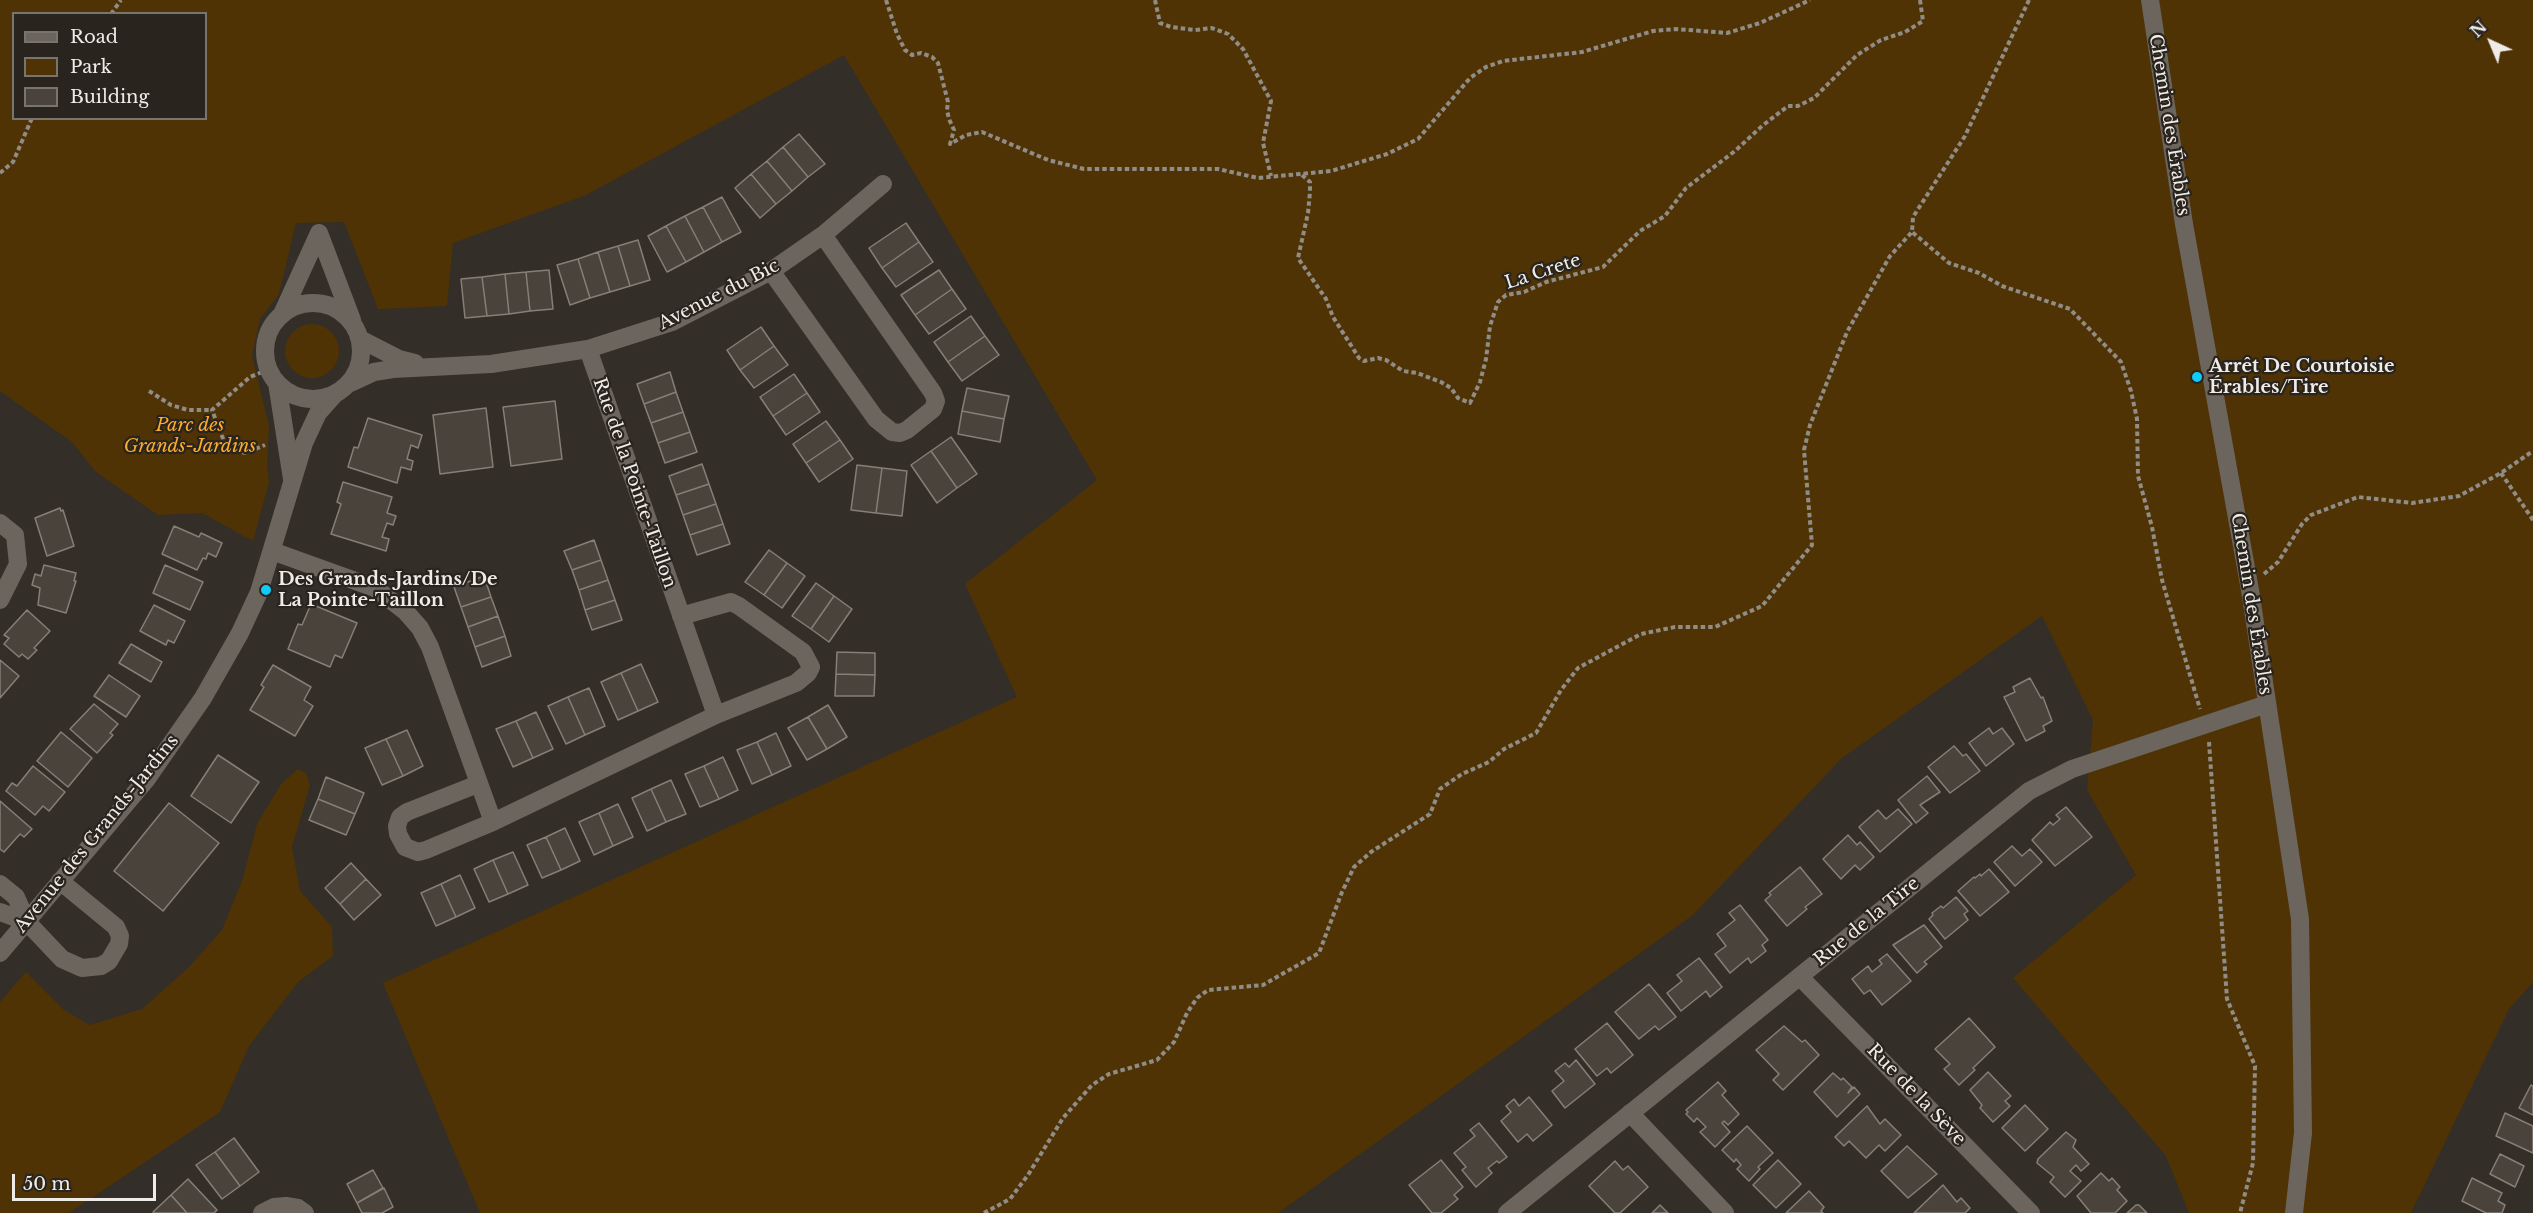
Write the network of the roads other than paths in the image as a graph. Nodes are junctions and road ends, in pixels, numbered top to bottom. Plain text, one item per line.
1 (2150, 0) edge
2 (883, 184) dead end
3 (823, 235) junction
4 (771, 271) junction
5 (283, 312) junction
6 (357, 332) junction
7 (588, 349) junction
8 (425, 366) junction
9 (273, 376) junction
10 (341, 389) junction
11 (292, 484) junction
12 (0, 523) edge
13 (272, 552) junction
14 (0, 600) edge
15 (681, 616) junction
16 (2267, 704) junction
17 (716, 715) junction
18 (478, 784) junction
19 (493, 822) junction
20 (60, 881) junction
21 (0, 884) edge
22 (0, 912) edge
23 (27, 922) junction
24 (0, 953) edge
25 (1800, 977) junction
26 (1630, 1113) junction
27 (262, 1213) edge
28 (305, 1213) edge
29 (1507, 1213) edge
30 (1725, 1213) edge
31 (2031, 1213) edge
32 (2294, 1213) edge

1 - 16 street, Chemin des Érables
2 - 3 street, Avenue du Bic
3 - 4 street, Avenue du Bic
3 - 4 street
4 - 7 street, Avenue du Bic
5 - 6 street
5 - 6 street
5 - 9 street
6 - 8 street, Avenue du Bic
6 - 10 street
7 - 8 street, Avenue du Bic
7 - 15 street, Rue de la Pointe-Taillon
8 - 10 street, Avenue du Bic
9 - 10 street
9 - 11 street, Avenue des Grands-Jardins
10 - 11 street, Avenue des Grands-Jardins
11 - 13 street, Avenue des Grands-Jardins
12 - 14 street
13 - 18 street
13 - 20 street, Avenue des Grands-Jardins
15 - 17 street, Rue de la Pointe-Taillon
15 - 17 street
16 - 25 street, Rue de la Tire
16 - 32 street, Chemin des Érables
17 - 19 street
18 - 19 street
18 - 19 street
20 - 23 street, Avenue des Grands-Jardins
20 - 23 street
21 - 23 street
22 - 23 street
23 - 24 street, Avenue des Grands-Jardins
25 - 26 street, Rue de la Tire
25 - 31 street, Rue de la Sève
26 - 29 street, Rue de la Tire
26 - 30 street
27 - 28 street

